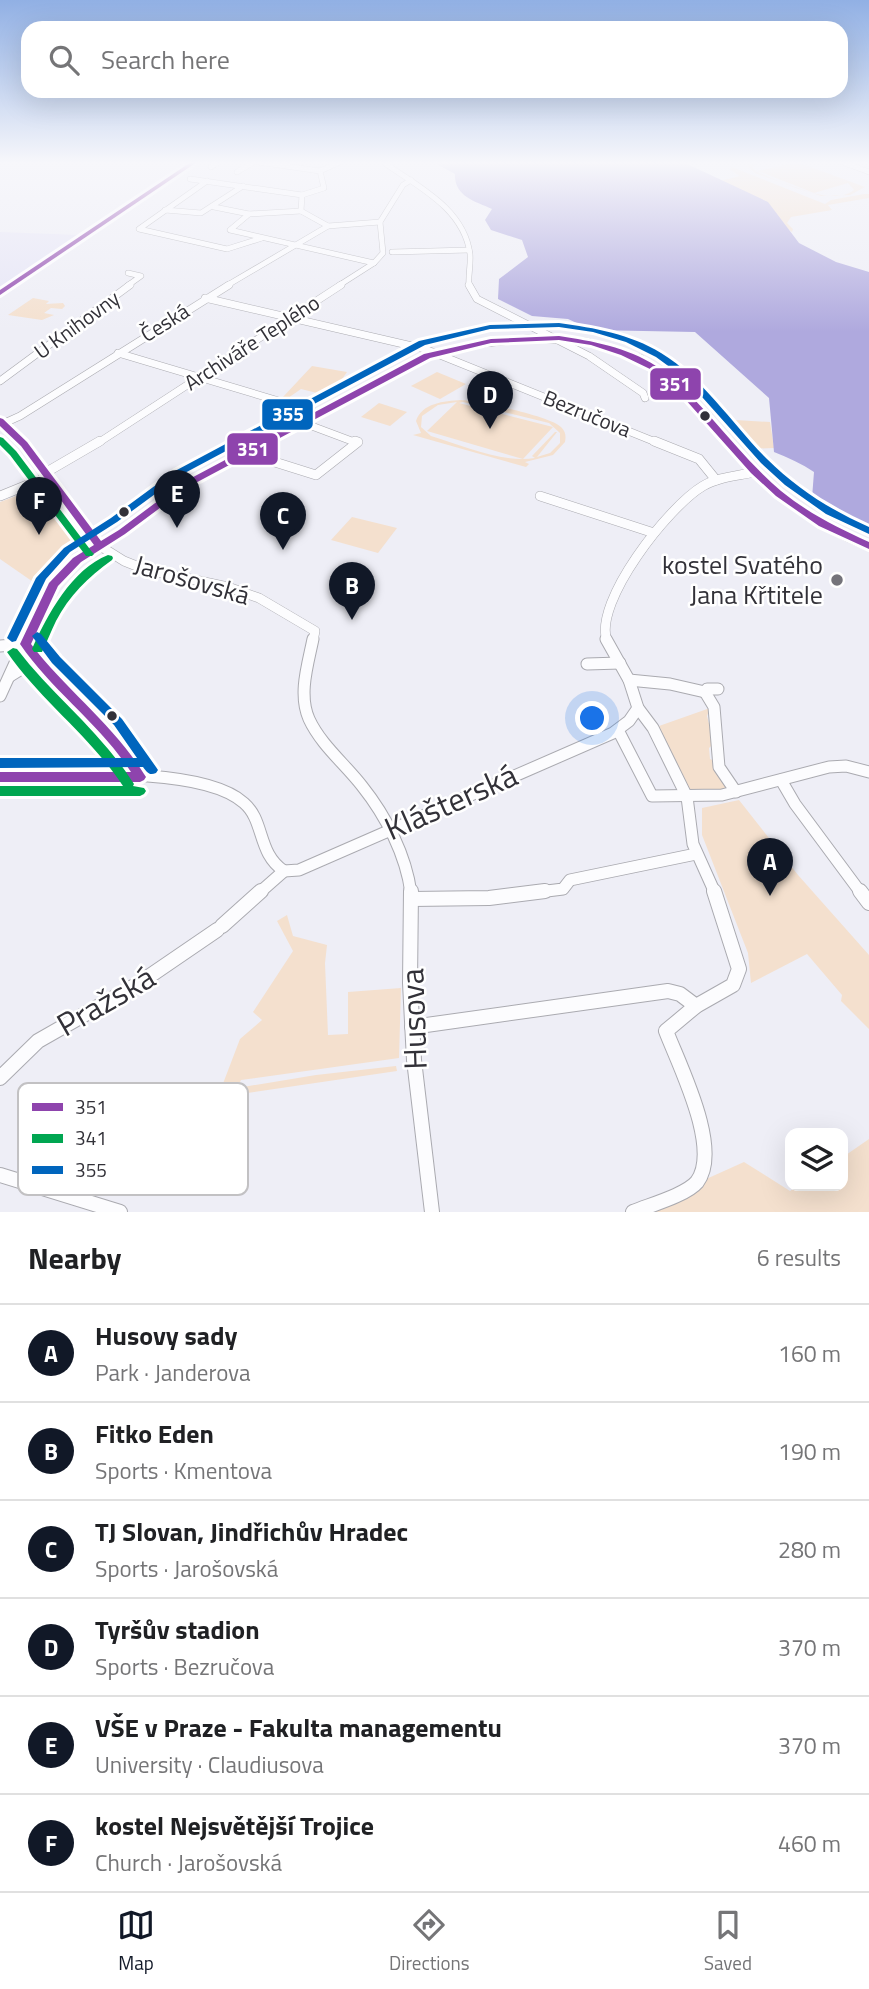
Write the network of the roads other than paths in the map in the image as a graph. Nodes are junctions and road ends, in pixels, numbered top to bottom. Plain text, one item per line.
1 (111, 219) edge
2 (153, 219) edge
3 (244, 219) edge
4 (315, 219) edge
5 (382, 219) edge
6 (454, 219) edge
7 (380, 222) junction
8 (328, 226) junction
9 (263, 238) junction
10 (296, 245) junction
11 (469, 250) junction
12 (392, 253) dead end
13 (374, 263) junction
14 (128, 273) dead end
15 (0, 293) edge
16 (205, 298) junction
17 (291, 318) junction
18 (553, 339) junction
19 (118, 353) junction
20 (436, 353) junction
21 (199, 377) junction
22 (0, 381) edge
23 (645, 398) dead end
24 (319, 413) junction
25 (302, 422) junction
26 (1, 423) edge
27 (243, 452) junction
28 (755, 472) junction
29 (46, 475) junction
30 (716, 480) junction
31 (0, 496) edge
32 (540, 496) dead end
33 (654, 533) junction
34 (100, 546) junction
35 (869, 546) edge
36 (314, 631) joint
37 (25, 645) junction
38 (0, 646) edge
39 (620, 663) junction
40 (40, 664) junction
41 (586, 664) dead end
42 (10, 676) junction
43 (629, 680) junction
44 (718, 689) dead end
45 (705, 692) junction
46 (0, 696) edge
47 (638, 708) junction
48 (618, 730) junction
49 (867, 773) edge
50 (0, 777) edge
51 (34, 777) junction
52 (140, 777) junction
53 (781, 780) junction
54 (0, 791) edge
55 (736, 792) junction
56 (687, 797) junction
57 (391, 828) junction
58 (696, 854) junction
59 (284, 871) junction
60 (412, 899) junction
61 (869, 903) edge
62 (696, 1006) junction
63 (412, 1027) junction
64 (0, 1078) edge
65 (0, 1175) edge
66 (18, 1181) edge
67 (65, 1195) edge
68 (120, 1212) edge
69 (432, 1212) edge
70 (633, 1212) edge

1 - 15 main road
2 - 9 street
3 - 9 street
4 - 8 street
5 - 7 street
6 - 11 street
7 - 8 street
7 - 13 street
8 - 10 street, Česká
9 - 10 street
10 - 13 street
10 - 16 street, Česká
11 - 12 street
11 - 18 street
13 - 17 street, Archiváře Teplého
14 - 22 street, U Knihovny
16 - 17 street, Bezručova
16 - 19 street, Česká
17 - 20 street, Bezručova
17 - 21 street, Archiváře Teplého
18 - 20 street
18 - 23 street
18 - 28 street
19 - 21 street
19 - 26 street, Česká
20 - 24 street
20 - 30 street, Bezručova
21 - 24 street
21 - 29 street, Archiváře Teplého
24 - 25 street
25 - 27 street
25 - 27 street
26 - 29 street, Jarošovská
27 - 34 street
28 - 30 street
28 - 35 street
29 - 31 street, Archiváře Teplého
29 - 34 street, Jarošovská
30 - 33 street
32 - 33 street
33 - 39 street
34 - 36 street, Jarošovská
34 - 37 street
36 - 57 street, Husova
37 - 38 street
37 - 40 street
37 - 42 street
39 - 41 street
39 - 43 street
40 - 42 street
40 - 52 street
42 - 46 street
43 - 45 street
43 - 47 street
44 - 45 street
45 - 55 street
47 - 48 street
47 - 56 street
48 - 56 street
48 - 57 street, Klášterská
49 - 53 street
50 - 51 street
51 - 52 street
51 - 54 street
52 - 59 street
53 - 55 street
53 - 61 street
55 - 56 street
56 - 58 street
57 - 59 street, Klášterská
57 - 60 street, Husova
58 - 60 street
58 - 62 street
59 - 64 street, Pražská
60 - 63 street, Husova
62 - 63 street
62 - 70 street
63 - 69 street, Husova
65 - 66 street
67 - 68 street

